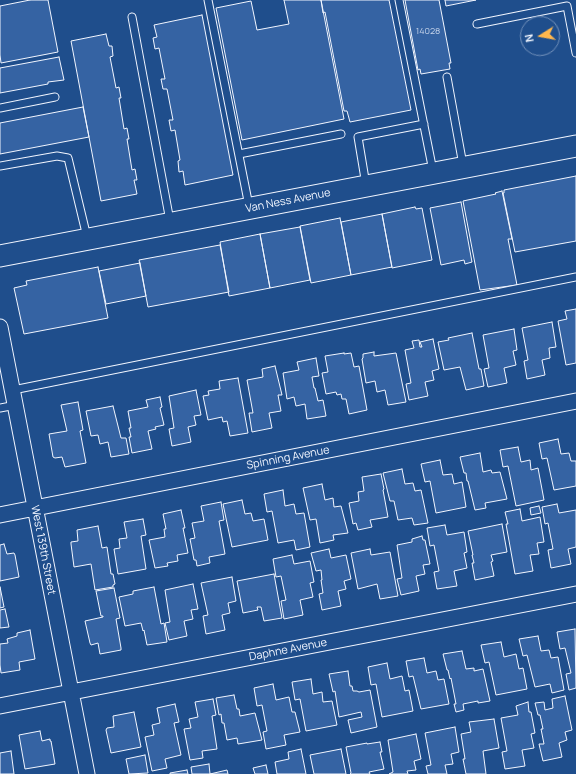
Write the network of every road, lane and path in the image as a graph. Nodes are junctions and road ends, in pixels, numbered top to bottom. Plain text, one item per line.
1 (208, 0) edge
2 (399, 0) edge
3 (566, 3) edge
4 (132, 17) dead end
5 (477, 24) dead end
6 (576, 53) edge
7 (447, 77) dead end
8 (55, 97) dead end
9 (0, 108) edge
10 (424, 124) junction
11 (341, 134) dead end
12 (576, 146) edge
13 (239, 154) junction
14 (0, 166) edge
15 (464, 168) junction
16 (433, 173) junction
17 (366, 186) junction
18 (250, 208) junction
19 (170, 223) junction
20 (87, 239) junction
21 (0, 256) edge
22 (576, 277) edge
23 (0, 327) edge
24 (13, 390) junction
25 (576, 401) edge
26 (16, 405) junction
27 (0, 408) edge
28 (35, 508) junction
29 (0, 515) edge
30 (576, 594) edge
31 (71, 692) junction
32 (0, 706) edge
33 (87, 774) edge

1 - 13 lane
2 - 10 lane
3 - 5 lane
3 - 6 lane
4 - 19 lane
7 - 15 lane
8 - 9 lane
10 - 16 lane
10 - 17 lane
11 - 13 lane
12 - 15 main road, Van Ness Avenue
13 - 18 lane
14 - 20 lane
15 - 16 main road, Van Ness Avenue
16 - 17 main road, Van Ness Avenue
17 - 18 main road, Van Ness Avenue
18 - 19 main road, Van Ness Avenue
19 - 20 main road, Van Ness Avenue
20 - 21 main road, Van Ness Avenue
22 - 24 lane
23 - 24 street, West 139th Street
24 - 26 street, West 139th Street
25 - 28 street, Spinning Avenue
26 - 27 lane
26 - 28 street, West 139th Street
28 - 29 street, Spinning Avenue
28 - 31 street, West 139th Street
30 - 31 street, Daphne Avenue
31 - 32 street, Daphne Avenue
31 - 33 street, West 139th Street

